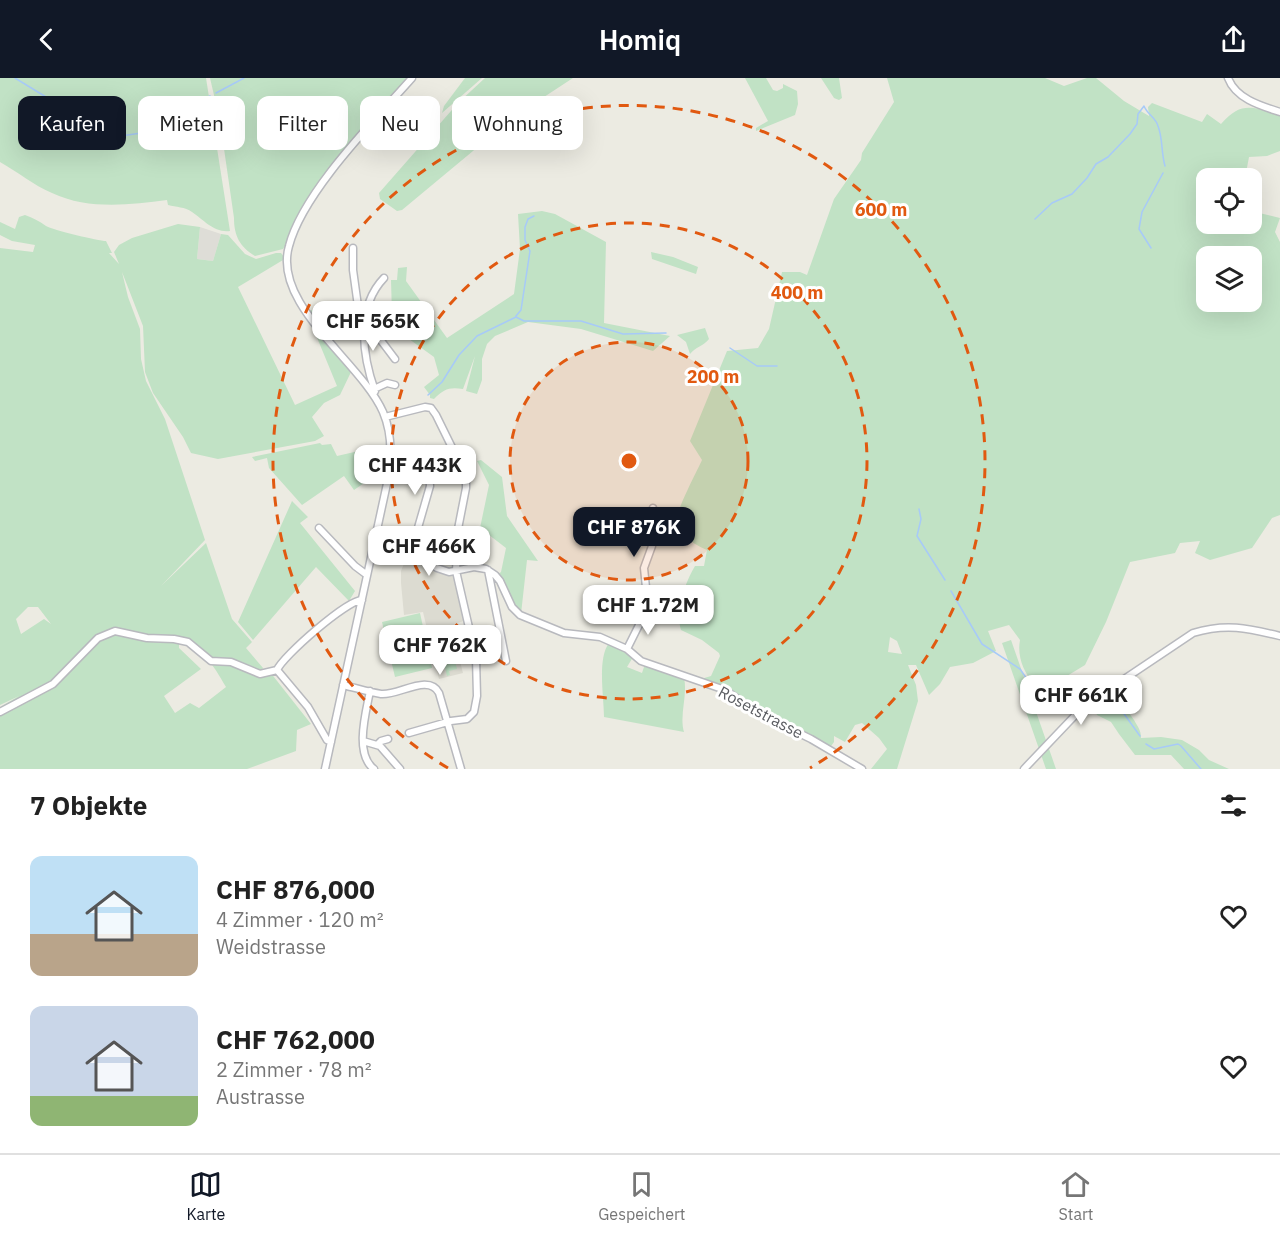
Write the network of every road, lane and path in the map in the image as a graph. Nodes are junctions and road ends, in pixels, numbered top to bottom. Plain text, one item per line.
1 (412, 78) edge
2 (1228, 78) edge
3 (1280, 112) edge
4 (352, 248) dead end
5 (384, 278) dead end
6 (365, 328) junction
7 (395, 359) dead end
8 (395, 385) dead end
9 (373, 391) junction
10 (385, 417) junction
11 (391, 453) junction
12 (653, 508) dead end
13 (319, 528) dead end
14 (374, 543) junction
15 (411, 552) junction
16 (488, 570) junction
17 (456, 571) junction
18 (367, 575) junction
19 (362, 600) junction
20 (1280, 636) edge
21 (627, 650) junction
22 (506, 661) dead end
23 (277, 670) junction
24 (343, 685) junction
25 (370, 691) junction
26 (0, 712) edge
27 (448, 722) junction
28 (409, 733) dead end
29 (388, 739) dead end
30 (363, 741) junction
31 (331, 742) junction
32 (378, 744) junction
33 (325, 769) edge
34 (374, 769) edge
35 (400, 769) edge
36 (461, 769) edge
37 (862, 769) edge
38 (1024, 769) edge

1 - 9 street
2 - 3 street
4 - 6 street
5 - 6 street
6 - 7 street
6 - 9 street
8 - 9 street
9 - 10 street
10 - 11 street
10 - 17 street
11 - 14 street
11 - 15 street
12 - 21 street
13 - 18 street
14 - 15 street
14 - 18 street
15 - 17 street
16 - 17 street
16 - 21 street, Rosetstrasse
16 - 22 street
17 - 27 street
18 - 19 street
19 - 23 street
19 - 24 street
20 - 38 street
21 - 37 street, Rosetstrasse
23 - 26 street
23 - 31 street
24 - 25 street
24 - 31 street
25 - 27 street
25 - 30 street
27 - 28 street
27 - 36 street
29 - 32 street
30 - 32 street
30 - 34 street
31 - 33 street
32 - 35 street

